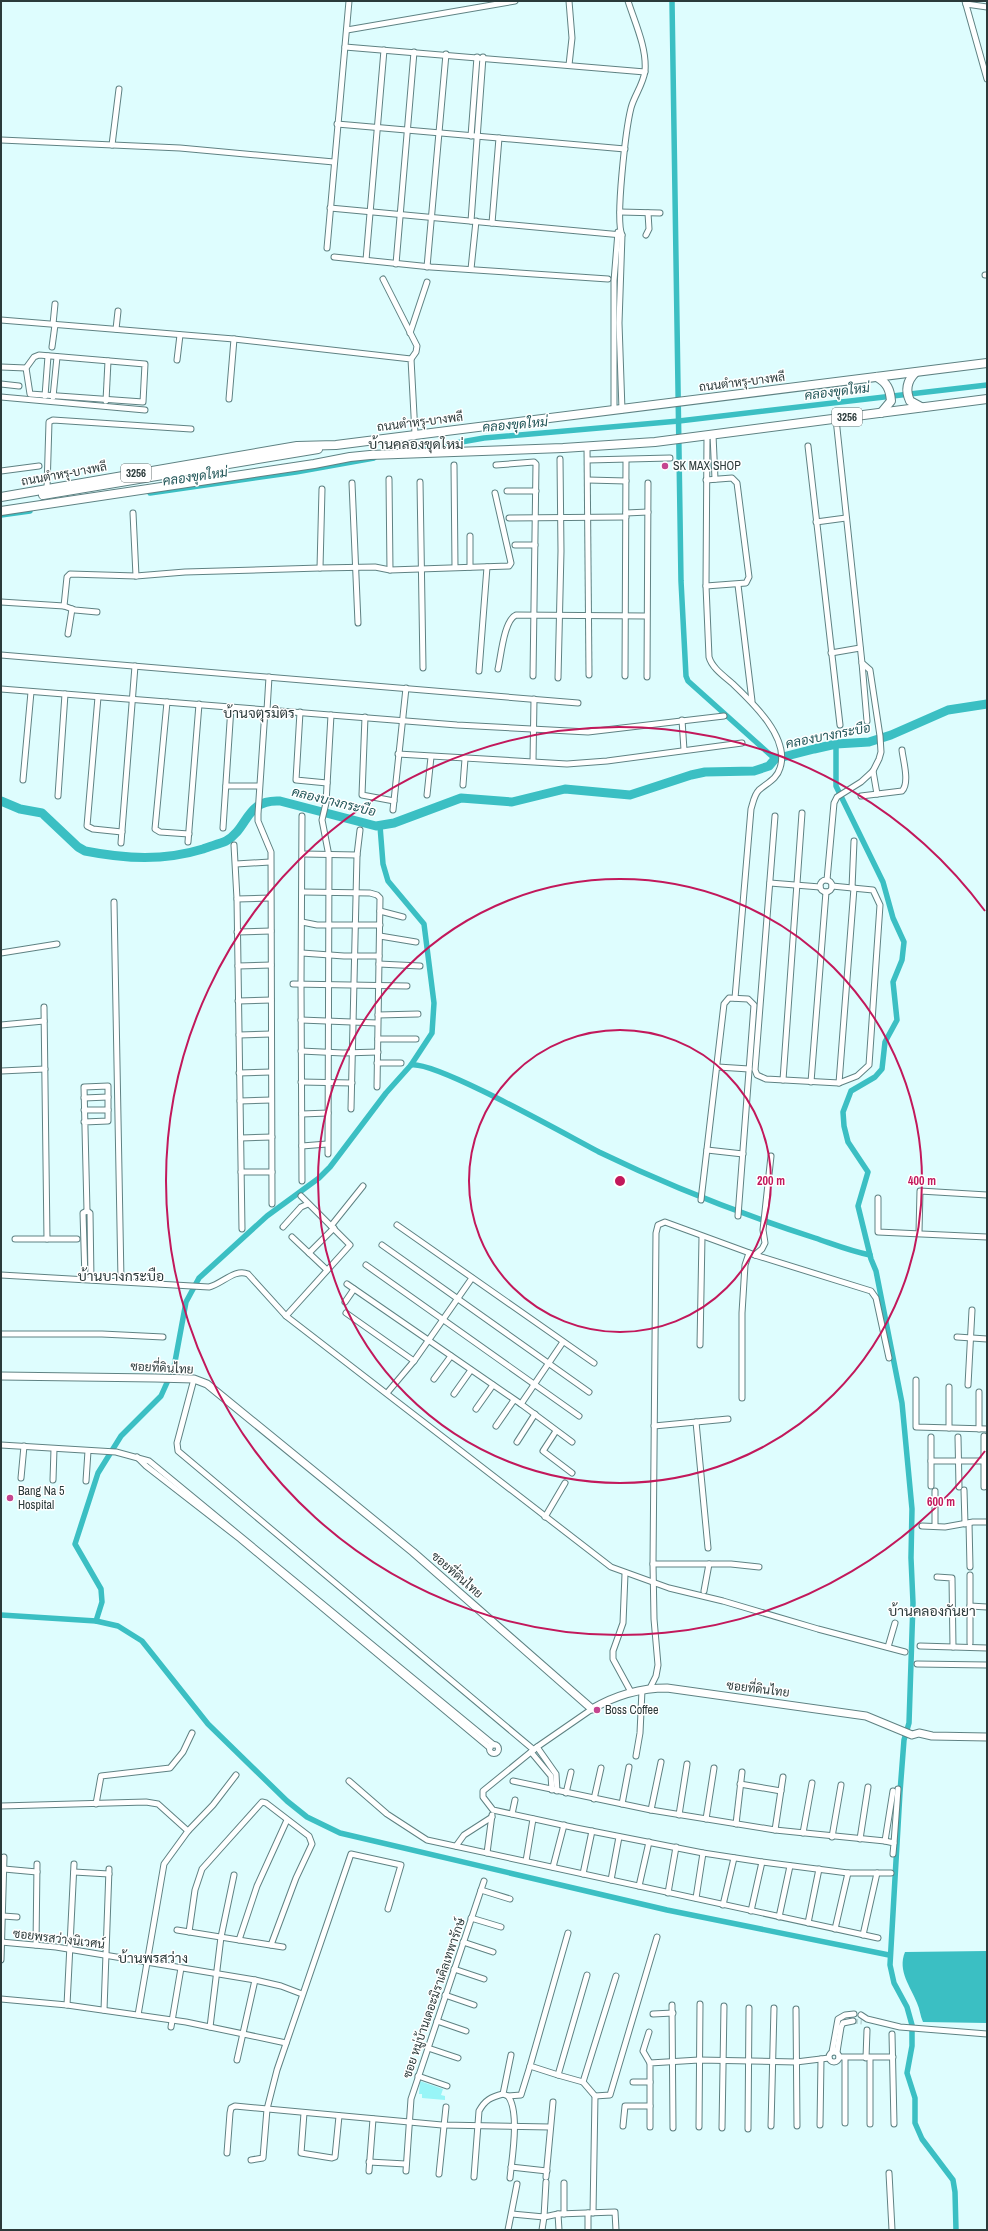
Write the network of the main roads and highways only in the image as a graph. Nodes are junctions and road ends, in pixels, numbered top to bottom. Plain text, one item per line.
1 (987, 363) edge
2 (915, 373) junction
3 (877, 377) junction
4 (987, 399) edge
5 (922, 407) junction
6 (881, 413) junction
7 (298, 449) junction
8 (1, 497) edge
9 (1, 502) edge
10 (1, 510) edge

1 - 2 main road, ถนนตำหรุ-บางพลี / 3256
2 - 3 main road, ถนนตำหรุ-บางพลี / 3256
2 - 5 main road
3 - 6 main road
3 - 7 main road, ถนนตำหรุ-บางพลี / 3256
4 - 5 main road, 3256
5 - 6 main road, 3256
6 - 10 main road, 3256
7 - 8 main road, ถนนตำหรุ-บางพลี / 3256
7 - 9 main road, 3256

